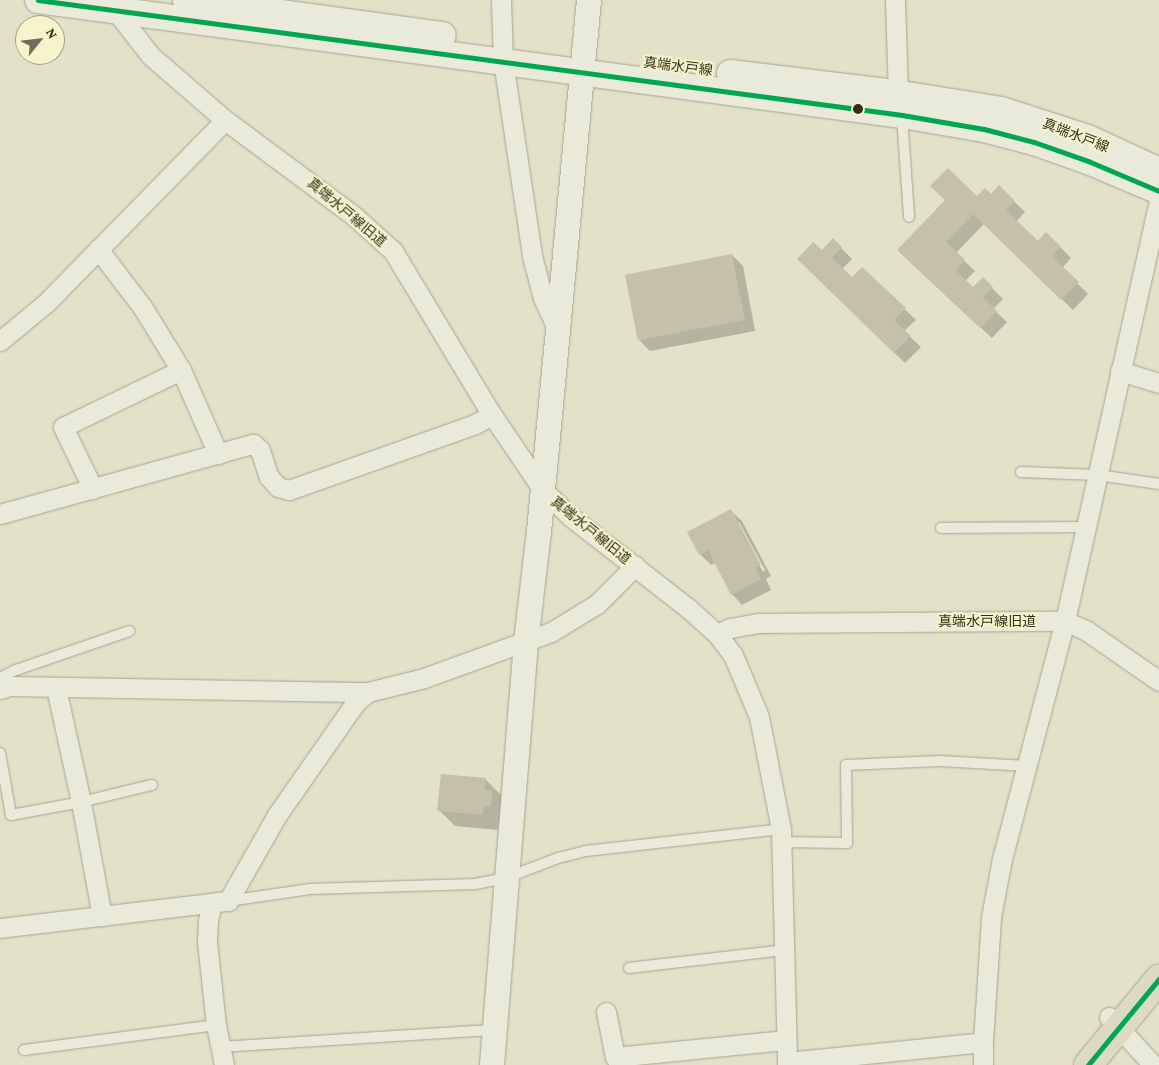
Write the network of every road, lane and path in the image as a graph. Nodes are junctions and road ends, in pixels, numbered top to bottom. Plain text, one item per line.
1 (38, 0) edge
2 (186, 0) edge
3 (501, 0) edge
4 (589, 0) edge
5 (895, 0) edge
6 (111, 5) edge
7 (503, 52) junction
8 (583, 63) junction
9 (900, 104) junction
10 (225, 120) junction
11 (1159, 171) edge
12 (1159, 191) edge
13 (1159, 200) edge
14 (909, 217) dead end
15 (98, 249) junction
16 (558, 328) junction
17 (0, 341) edge
18 (181, 370) junction
19 (1120, 371) junction
20 (1159, 383) edge
21 (492, 415) junction
22 (218, 454) junction
23 (1020, 472) dead end
24 (1098, 475) junction
25 (1159, 484) edge
26 (93, 488) junction
27 (543, 490) junction
28 (0, 514) edge
29 (1084, 527) junction
30 (941, 528) dead end
31 (634, 566) junction
32 (1064, 621) junction
33 (129, 632) dead end
34 (717, 634) junction
35 (526, 642) junction
36 (0, 678) edge
37 (1159, 681) edge
38 (56, 688) junction
39 (0, 689) edge
40 (368, 692) junction
41 (0, 753) edge
42 (1027, 766) junction
43 (152, 785) dead end
44 (81, 802) junction
45 (781, 836) junction
46 (506, 878) junction
47 (220, 902) junction
48 (102, 916) junction
49 (0, 928) edge
50 (785, 950) junction
51 (630, 968) dead end
52 (1159, 980) edge
53 (606, 1012) dead end
54 (1114, 1022) junction
55 (216, 1025) junction
56 (494, 1030) junction
57 (786, 1040) junction
58 (983, 1042) junction
59 (24, 1050) dead end
60 (222, 1056) edge
61 (787, 1063) edge
62 (492, 1065) edge
63 (983, 1065) edge
64 (1088, 1065) edge
65 (1153, 1065) edge

1 - 6 main road, 真端水戸線
2 - 7 main road, 真端水戸線
3 - 7 street
4 - 8 street
5 - 9 street
6 - 7 main road, 真端水戸線
6 - 10 street, 真端水戸線旧道
7 - 8 main road, 真端水戸線
7 - 16 street
8 - 9 main road, 真端水戸線
8 - 16 street
9 - 11 main road, 真端水戸線
9 - 12 main road, 真端水戸線
9 - 14 lane
10 - 15 street
10 - 21 street, 真端水戸線旧道
13 - 19 street
15 - 17 street
15 - 18 street
16 - 27 street
18 - 22 street
18 - 26 street
19 - 20 street
19 - 24 street
21 - 22 street
21 - 27 street, 真端水戸線旧道
22 - 26 street
23 - 24 lane
24 - 25 lane
24 - 29 street
26 - 28 street
27 - 31 street, 真端水戸線旧道
27 - 35 street
29 - 30 lane
29 - 32 street
31 - 34 street, 真端水戸線旧道
31 - 35 street
32 - 34 street, 真端水戸線旧道
32 - 37 street, 真端水戸線旧道
32 - 42 street
33 - 36 lane
34 - 45 street
35 - 40 street
35 - 46 street
38 - 39 street
38 - 40 street
38 - 44 street
40 - 47 street
41 - 44 lane
42 - 45 lane
42 - 58 street
43 - 44 lane
44 - 48 street
45 - 46 lane
45 - 50 street
46 - 47 lane
46 - 56 street
47 - 48 street
47 - 55 street
48 - 49 street
50 - 51 lane
50 - 57 street
52 - 54 highway
53 - 57 street
54 - 64 highway
54 - 65 street
55 - 59 lane
55 - 60 street
56 - 60 lane
56 - 62 street
57 - 61 street
58 - 61 street
58 - 63 street

